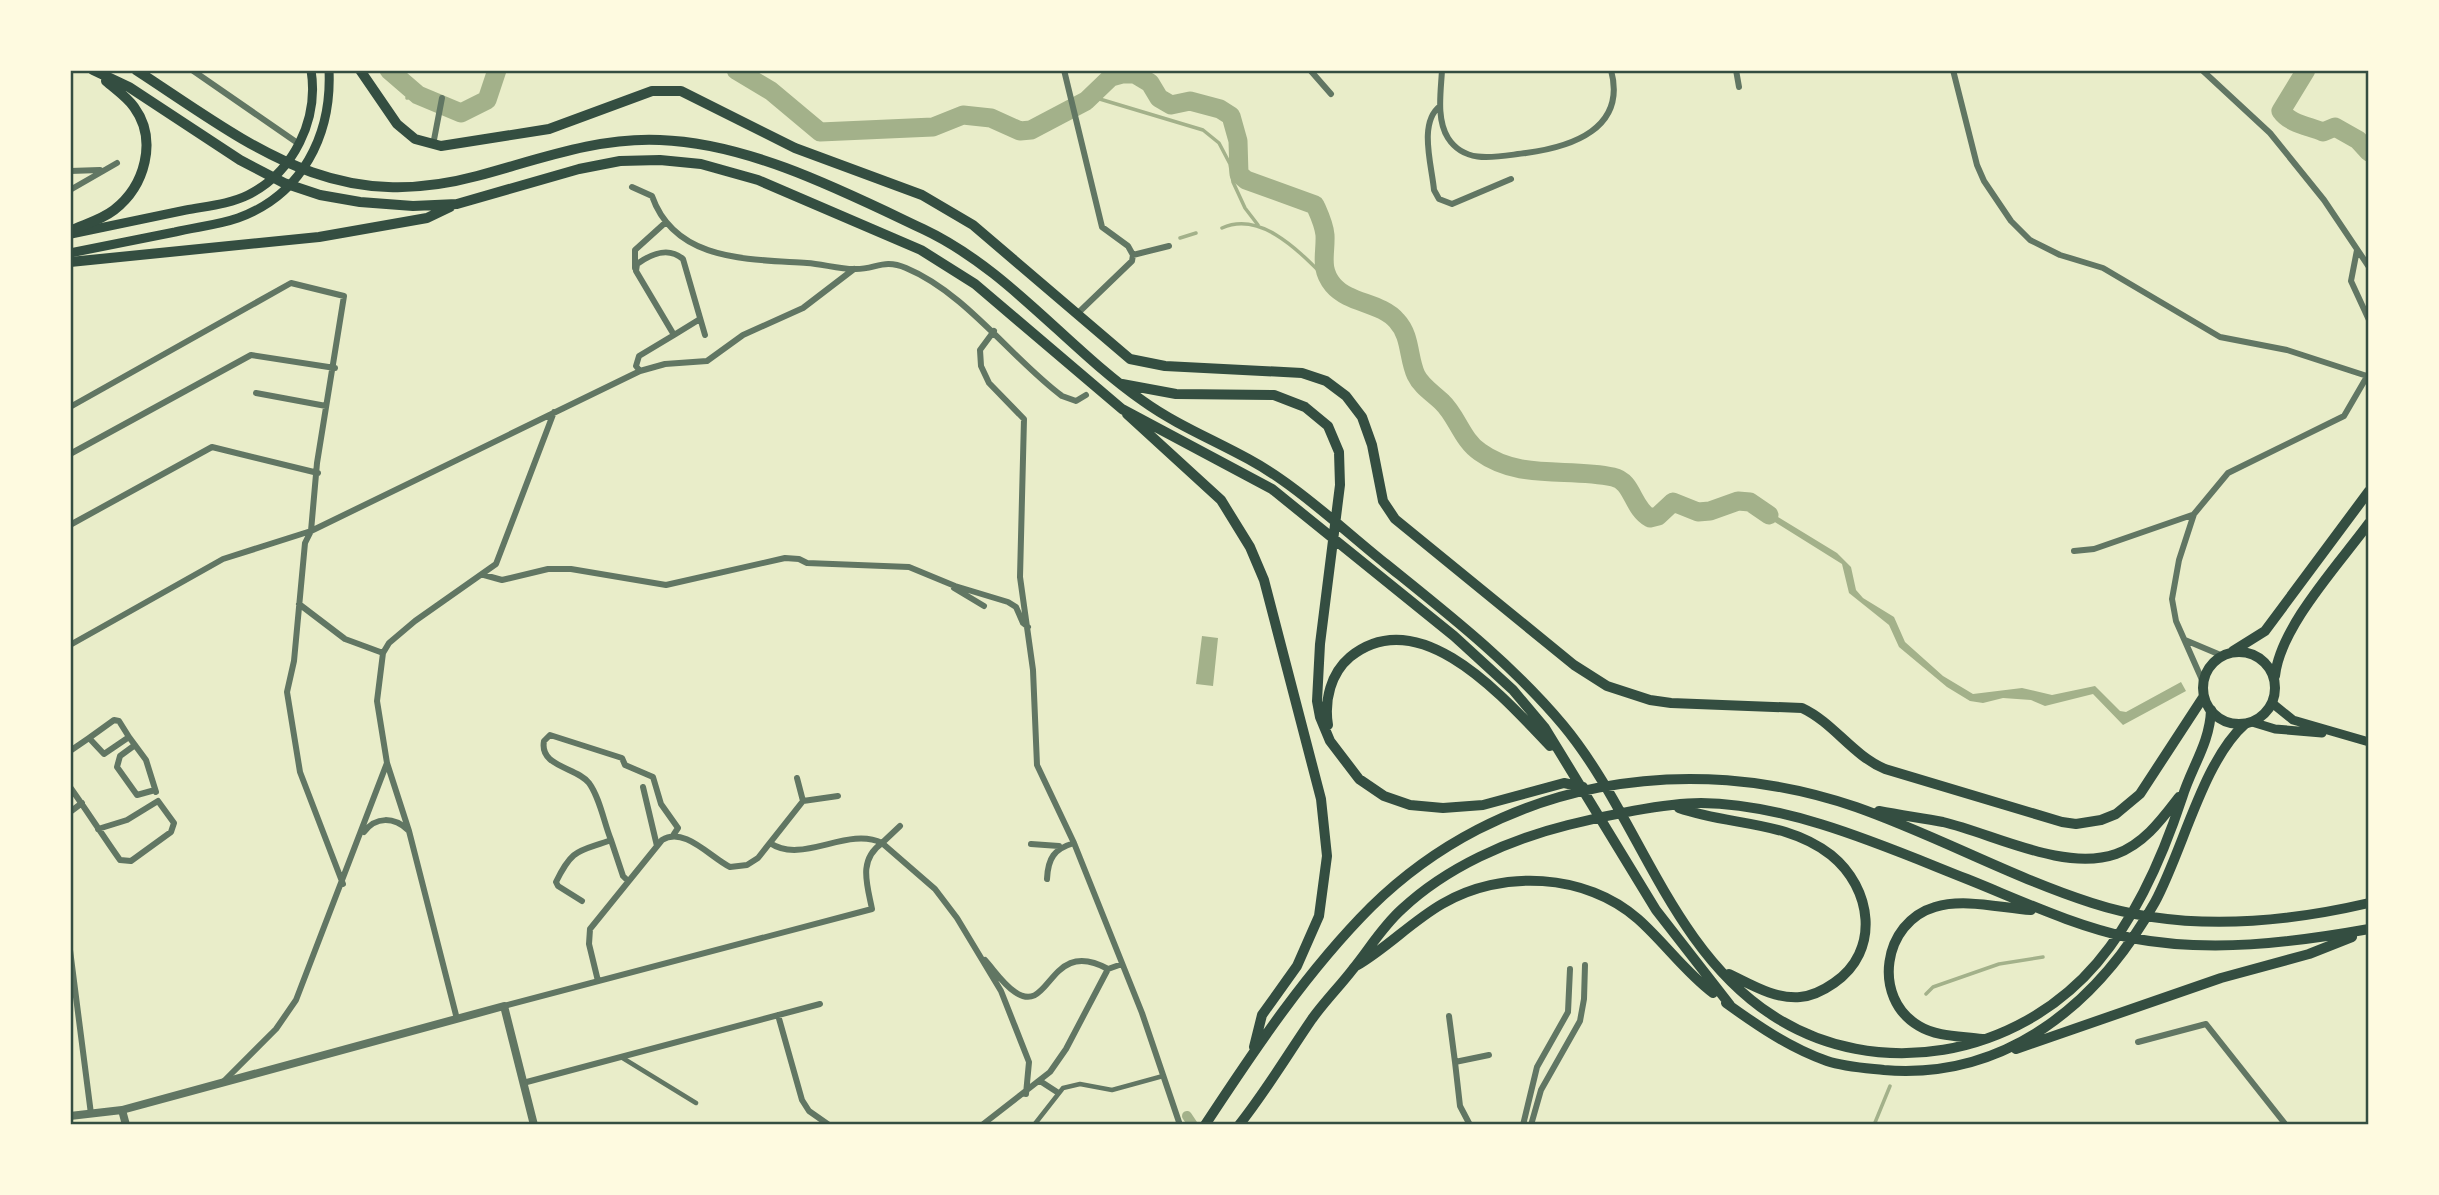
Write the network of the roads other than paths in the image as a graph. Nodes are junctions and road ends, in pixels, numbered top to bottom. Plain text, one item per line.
1 (94, 70) edge
2 (136, 70) edge
3 (192, 70) edge
4 (311, 70) edge
5 (329, 70) edge
6 (360, 70) edge
7 (1310, 70) edge
8 (1442, 70) edge
9 (1611, 70) edge
10 (1736, 70) edge
11 (1953, 70) edge
12 (2202, 70) edge
13 (1064, 72) edge
14 (1739, 87) dead end
15 (1331, 94) dead end
16 (442, 98) dead end
17 (1440, 106) junction
18 (299, 144) junction
19 (433, 145) junction
20 (117, 163) dead end
21 (105, 169) junction
22 (70, 171) edge
23 (1511, 180) dead end
24 (632, 187) dead end
25 (70, 190) edge
26 (457, 204) junction
27 (666, 222) junction
28 (70, 232) edge
29 (1169, 246) dead end
30 (2357, 250) junction
31 (70, 253) edge
32 (1133, 255) junction
33 (70, 262) edge
34 (2369, 267) edge
35 (854, 269) junction
36 (636, 271) junction
37 (1077, 314) junction
38 (700, 318) junction
39 (2369, 320) edge
40 (994, 331) junction
41 (674, 335) junction
42 (705, 335) dead end
43 (335, 368) junction
44 (640, 371) junction
45 (2368, 374) edge
46 (1122, 384) junction
47 (256, 393) dead end
48 (1086, 395) dead end
49 (326, 406) junction
50 (70, 407) edge
51 (1122, 409) junction
52 (554, 412) junction
53 (70, 454) edge
54 (318, 473) junction
55 (2369, 491) edge
56 (2193, 514) junction
57 (2369, 523) edge
58 (70, 525) edge
59 (311, 531) junction
60 (2074, 551) dead end
61 (484, 575) junction
62 (947, 583) junction
63 (299, 604) junction
64 (984, 606) dead end
65 (1028, 627) junction
66 (2185, 640) junction
67 (70, 646) edge
68 (383, 653) junction
69 (2227, 654) junction
70 (2275, 680) junction
71 (2203, 682) junction
72 (2204, 696) junction
73 (2272, 704) junction
74 (2211, 710) junction
75 (2248, 723) junction
76 (2335, 733) junction
77 (129, 737) junction
78 (89, 738) junction
79 (1330, 741) junction
80 (2369, 742) edge
81 (135, 745) junction
82 (70, 751) edge
83 (1563, 759) junction
84 (387, 763) junction
85 (797, 778) dead end
86 (70, 787) edge
87 (643, 787) dead end
88 (1589, 788) junction
89 (155, 790) junction
90 (2183, 792) junction
91 (838, 796) dead end
92 (159, 801) junction
93 (803, 801) junction
94 (82, 803) junction
95 (1676, 807) junction
96 (1854, 807) junction
97 (70, 812) edge
98 (900, 826) dead end
99 (99, 829) junction
100 (409, 831) junction
101 (674, 834) junction
102 (360, 836) junction
103 (611, 840) junction
104 (770, 843) junction
105 (882, 843) junction
106 (1074, 843) junction
107 (1031, 844) dead end
108 (657, 846) junction
109 (1059, 846) junction
110 (1047, 879) dead end
111 (628, 881) junction
112 (343, 884) junction
113 (582, 901) dead end
114 (2369, 903) edge
115 (2040, 911) junction
116 (2369, 929) edge
117 (70, 950) edge
118 (976, 951) junction
119 (1122, 964) junction
120 (1585, 965) dead end
121 (1355, 967) junction
122 (1717, 968) junction
123 (1108, 969) junction
124 (1570, 969) dead end
125 (598, 981) junction
126 (72, 989) edge
127 (820, 1004) dead end
128 (1730, 1005) junction
129 (504, 1006) junction
130 (778, 1015) junction
131 (1449, 1016) dead end
132 (457, 1019) junction
133 (1988, 1039) junction
134 (2138, 1042) dead end
135 (2007, 1052) junction
136 (1253, 1053) junction
137 (1489, 1055) dead end
138 (621, 1057) junction
139 (1455, 1062) junction
140 (1163, 1076) junction
141 (1040, 1081) junction
142 (221, 1083) junction
143 (523, 1083) junction
144 (1057, 1092) junction
145 (1026, 1094) junction
146 (696, 1103) dead end
147 (122, 1110) junction
148 (91, 1114) junction
149 (70, 1116) edge
150 (1247, 1119) edge
151 (126, 1125) edge
152 (534, 1125) edge
153 (829, 1125) edge
154 (982, 1125) edge
155 (1034, 1125) edge
156 (1180, 1125) edge
157 (1205, 1125) edge
158 (1239, 1125) edge
159 (1470, 1125) edge
160 (1523, 1125) edge
161 (1531, 1125) edge
162 (2286, 1125) edge

1 - 26 highway
1 - 28 highway
2 - 46 highway
3 - 18 street
4 - 18 main road
5 - 31 main road
6 - 19 main road
7 - 15 street
8 - 17 street
9 - 17 street
10 - 14 street
11 - 45 street
12 - 30 street
13 - 32 street
16 - 19 street
17 - 23 street
18 - 28 main road
19 - 37 main road
20 - 21 street
21 - 22 street
21 - 25 street
24 - 27 street
26 - 33 highway
26 - 51 highway
27 - 35 street
27 - 36 street
29 - 32 street
30 - 34 street
30 - 39 street
32 - 37 street
35 - 40 street
35 - 44 street
36 - 38 street
36 - 41 street
37 - 72 main road
38 - 41 street
38 - 42 street
40 - 48 street
40 - 65 street
41 - 44 street
43 - 49 street
43 - 50 street
43 - 53 street
44 - 52 street
45 - 56 street
46 - 79 highway
46 - 122 highway
47 - 49 street
49 - 54 street
51 - 83 highway
51 - 136 highway
52 - 59 street
52 - 61 street
54 - 58 street
54 - 59 street
55 - 69 main road
56 - 60 street
56 - 66 street
57 - 70 main road
59 - 63 street
59 - 67 street
61 - 62 street
61 - 68 street
62 - 64 street
62 - 65 street
63 - 68 street
63 - 112 street
65 - 106 street
66 - 69 street
66 - 71 street
68 - 84 street
69 - 70 main road
69 - 71 main road
70 - 73 main road
71 - 72 main road
72 - 74 main road
73 - 75 main road
73 - 76 main road
74 - 75 main road
74 - 90 highway
75 - 76 main road
75 - 135 highway
76 - 80 main road
77 - 78 street
77 - 78 street
77 - 81 street
78 - 82 street
79 - 83 highway
79 - 88 highway
81 - 89 street
81 - 89 street
83 - 128 highway
84 - 100 street
84 - 102 street
85 - 93 street
86 - 94 street
87 - 108 street
88 - 96 highway
88 - 136 highway
89 - 92 street
90 - 96 highway
90 - 133 highway
91 - 93 street
92 - 99 street
92 - 99 street
93 - 104 street
94 - 97 street
94 - 99 street
95 - 115 highway
95 - 121 highway
95 - 122 highway
96 - 114 highway
98 - 105 street
100 - 102 street
100 - 132 street
101 - 103 street
101 - 104 street
101 - 108 street
102 - 112 street
103 - 111 street
103 - 113 street
104 - 105 street
105 - 118 street
105 - 125 street
106 - 109 street
106 - 119 street
107 - 109 street
108 - 111 street
109 - 110 street
111 - 125 street
112 - 142 street
115 - 116 highway
115 - 133 highway
116 - 135 highway
117 - 126 street
118 - 123 street
118 - 145 street
119 - 123 street
119 - 140 street
120 - 161 street
121 - 128 highway
121 - 150 highway
122 - 133 highway
123 - 141 street
124 - 160 street
125 - 129 street
126 - 148 street
127 - 130 street
128 - 135 highway
129 - 132 street
129 - 143 street
130 - 138 street
130 - 153 street
131 - 139 street
132 - 142 street
134 - 162 street
136 - 157 highway
137 - 139 street
138 - 143 street
138 - 146 street
139 - 159 street
140 - 144 street
140 - 156 street
141 - 144 street
141 - 145 street
142 - 147 street
143 - 152 street
144 - 155 street
145 - 154 street
147 - 148 street
147 - 151 street
148 - 149 street
150 - 158 highway

